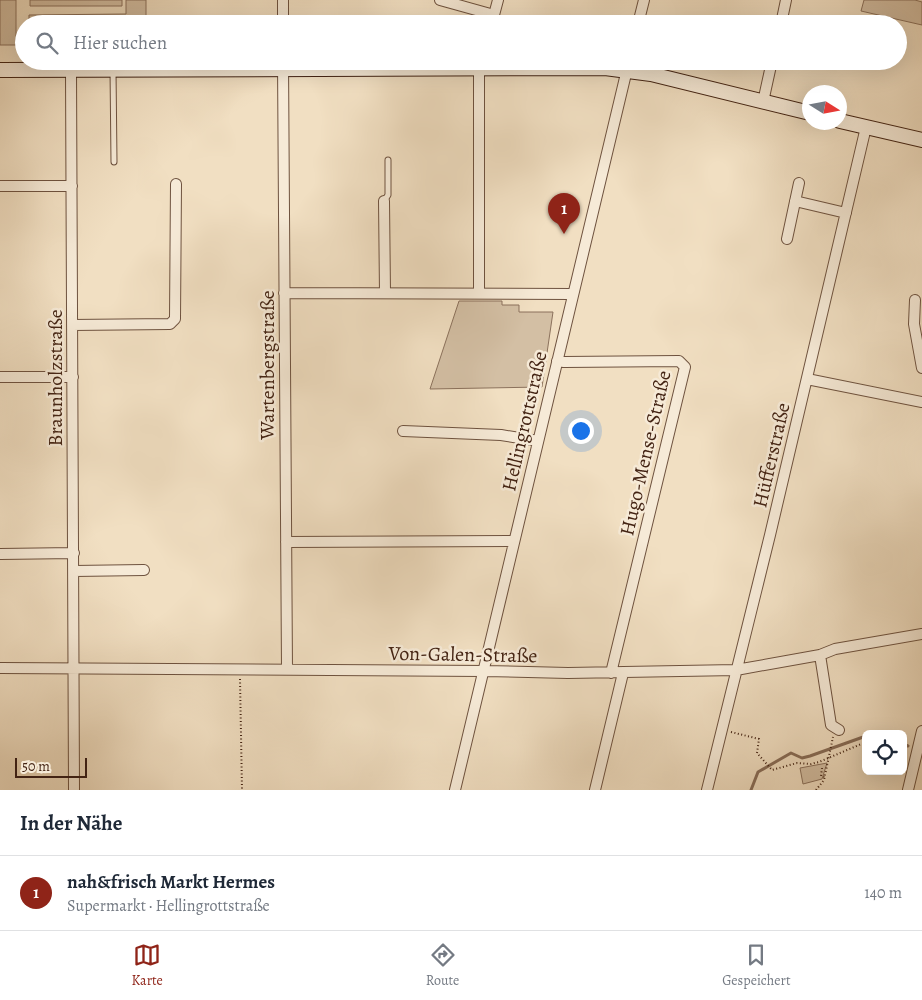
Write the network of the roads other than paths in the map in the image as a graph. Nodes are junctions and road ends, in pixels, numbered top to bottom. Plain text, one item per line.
1 (283, 0) edge
2 (440, 0) edge
3 (498, 0) edge
4 (644, 0) edge
5 (786, 0) edge
6 (283, 15) edge
7 (640, 15) edge
8 (783, 15) edge
9 (0, 70) edge
10 (71, 70) junction
11 (113, 70) joint
12 (284, 70) edge
13 (479, 70) edge
14 (627, 70) edge
15 (643, 70) edge
16 (770, 70) edge
17 (763, 102) junction
18 (802, 111) edge
19 (847, 122) edge
20 (866, 127) junction
21 (922, 140) edge
22 (388, 160) dead end
23 (114, 162) dead end
24 (800, 183) dead end
25 (176, 184) dead end
26 (0, 186) edge
27 (72, 186) junction
28 (384, 201) joint
29 (795, 201) junction
30 (846, 212) junction
31 (786, 239) dead end
32 (284, 293) junction
33 (385, 293) junction
34 (479, 293) junction
35 (573, 294) junction
36 (915, 300) dead end
37 (72, 324) junction
38 (918, 324) edge
39 (557, 361) junction
40 (922, 368) edge
41 (0, 377) edge
42 (73, 377) junction
43 (807, 379) junction
44 (922, 402) edge
45 (403, 431) dead end
46 (538, 441) junction
47 (514, 541) junction
48 (286, 542) junction
49 (74, 553) junction
50 (0, 554) edge
51 (144, 570) dead end
52 (74, 571) junction
53 (922, 634) edge
54 (820, 655) junction
55 (0, 668) edge
56 (74, 669) junction
57 (287, 669) junction
58 (736, 670) junction
59 (484, 671) junction
60 (622, 672) junction
61 (611, 673) junction
62 (839, 730) dead end
63 (922, 732) edge
64 (74, 790) edge
65 (455, 790) edge
66 (595, 790) edge
67 (707, 790) edge
68 (908, 790) edge

1 - 6 street
2 - 3 street
4 - 7 street
5 - 8 street
9 - 10 street
10 - 11 street
10 - 27 street, Braunholzstraße
11 - 23 lane
12 - 32 street, Wartenbergstraße
13 - 34 street
14 - 35 street, Hellingrottstraße
15 - 17 street
16 - 17 street
17 - 18 street
19 - 20 street
20 - 21 street
20 - 30 street, Hüfferstraße
22 - 28 lane
24 - 29 street
25 - 37 street
26 - 27 street
27 - 37 street, Braunholzstraße
28 - 33 street
29 - 30 street
29 - 31 street
30 - 43 street, Hüfferstraße
32 - 33 street
32 - 48 street, Wartenbergstraße
33 - 34 street
34 - 35 street
35 - 39 street, Hellingrottstraße
36 - 38 street
37 - 42 street, Braunholzstraße
38 - 40 street
39 - 46 street, Hellingrottstraße
39 - 61 street, Hugo-Mense-Straße
41 - 42 street
42 - 49 street, Braunholzstraße
43 - 44 street
43 - 58 street, Hüfferstraße
45 - 46 street
46 - 47 street, Hellingrottstraße
47 - 48 street
47 - 59 street, Hellingrottstraße
48 - 57 street, Wartenbergstraße
49 - 50 street
49 - 52 street, Braunholzstraße
51 - 52 street
52 - 56 street, Braunholzstraße
53 - 54 street, Von-Galen-Straße
54 - 58 street, Von-Galen-Straße
54 - 62 street
55 - 56 street, Von-Galen-Straße
56 - 57 street, Von-Galen-Straße
56 - 64 street, Braunholzstraße
57 - 59 street, Von-Galen-Straße
58 - 60 street, Von-Galen-Straße
58 - 67 street, Hüfferstraße
59 - 61 street, Von-Galen-Straße
59 - 65 street, Hellingrottstraße
60 - 61 street, Von-Galen-Straße
60 - 66 street
63 - 68 street

